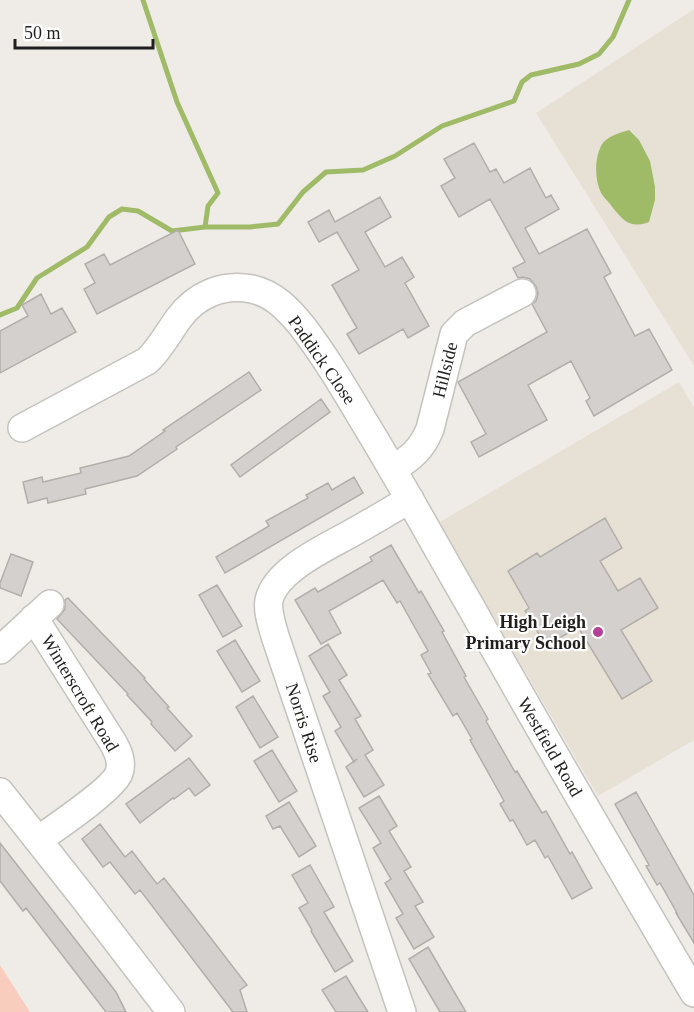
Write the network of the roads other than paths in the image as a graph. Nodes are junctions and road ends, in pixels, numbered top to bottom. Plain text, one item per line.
1 (522, 292) dead end
2 (22, 428) dead end
3 (393, 469) junction
4 (410, 499) junction
5 (0, 650) edge
6 (0, 792) edge
7 (38, 840) junction
8 (694, 993) edge
9 (171, 1012) edge
10 (402, 1012) edge

1 - 3 street, Hillside
2 - 3 street, Paddick Close
3 - 4 street, Paddick Close
4 - 8 street, Westfield Road
4 - 10 street, Norris Rise
5 - 7 street, Winterscroft Road
6 - 7 street
7 - 9 street

